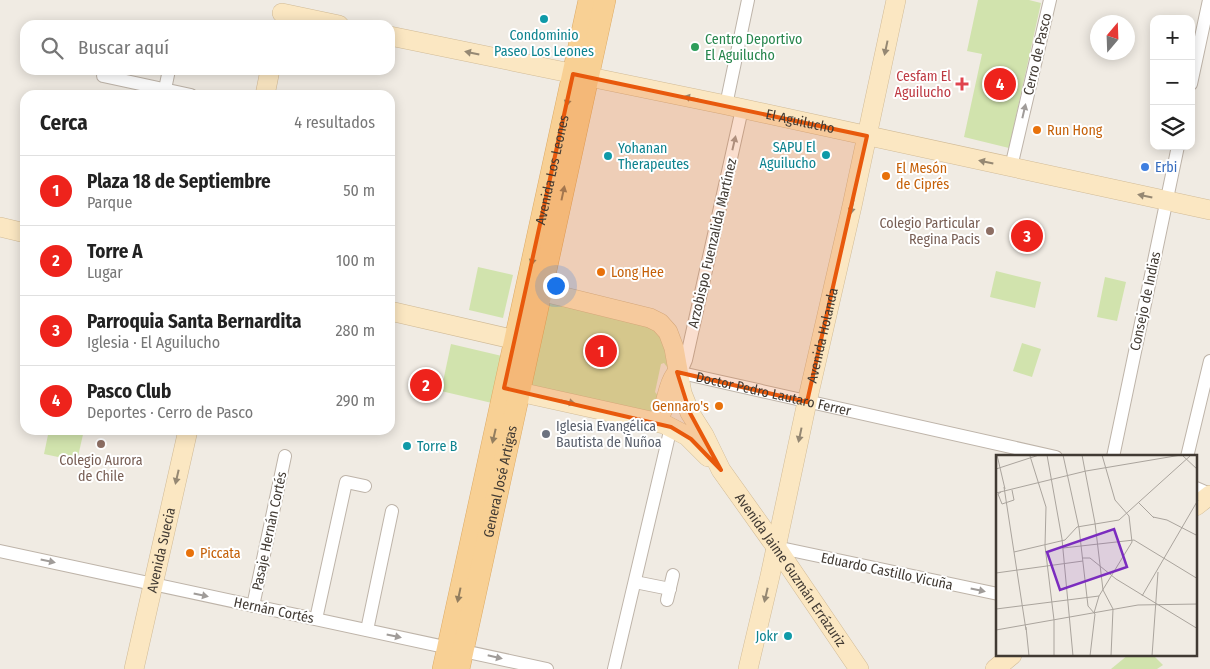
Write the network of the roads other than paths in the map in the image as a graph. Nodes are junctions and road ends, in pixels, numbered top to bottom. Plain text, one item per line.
1 (589, 0) edge
2 (605, 0) edge
3 (748, 0) edge
4 (896, 0) edge
5 (1050, 0) edge
6 (1209, 0) edge
7 (282, 13) edge
8 (315, 20) edge
9 (395, 37) edge
10 (1195, 65) edge
11 (104, 75) edge
12 (168, 75) edge
13 (269, 75) edge
14 (581, 75) junction
15 (165, 89) junction
16 (169, 90) edge
17 (266, 90) edge
18 (734, 107) junction
19 (867, 136) junction
20 (1177, 150) edge
21 (1011, 167) junction
22 (1167, 201) junction
23 (1210, 210) edge
24 (0, 227) edge
25 (20, 232) edge
26 (534, 290) junction
27 (395, 312) edge
28 (523, 341) junction
29 (1210, 361) edge
30 (676, 374) junction
31 (512, 390) junction
32 (806, 402) junction
33 (663, 424) junction
34 (187, 435) edge
35 (1051, 455) edge
36 (1113, 455) edge
37 (1187, 455) edge
38 (284, 456) dead end
39 (721, 470) junction
40 (365, 486) dead end
41 (1198, 489) edge
42 (1210, 494) edge
43 (1198, 504) edge
44 (392, 511) dead end
45 (776, 547) junction
46 (0, 551) edge
47 (673, 574) dead end
48 (635, 582) junction
49 (153, 584) junction
50 (996, 594) edge
51 (253, 606) junction
52 (316, 619) junction
53 (367, 630) junction
54 (456, 655) edge
55 (1011, 656) edge
56 (134, 669) edge
57 (443, 669) edge
58 (547, 669) edge
59 (614, 669) edge
60 (748, 669) edge
61 (859, 669) edge
62 (995, 669) edge

1 - 14 main road, Avenida Los Leones
2 - 14 main road, Avenida Los Leones
3 - 18 street, Arzobispo Fuenzalida Martínez
4 -> 19 street, Avenida Holanda
21 -> 5 street, Cerro de Pasco
6 - 10 street
7 - 8 street
14 -> 9 street, El Aguilucho
11 - 15 street
12 - 15 street
13 - 17 street
18 -> 14 street, El Aguilucho
14 - 26 main road, Avenida Los Leones
15 - 16 street
18 - 19 street, El Aguilucho
30 -> 18 street, Arzobispo Fuenzalida Martínez
21 -> 19 street, El Aguilucho
19 -> 32 street, Avenida Holanda
20 - 22 street, Consejo de Indias
22 -> 21 street, El Aguilucho
22 - 23 street, El Aguilucho
22 - 36 street, Consejo de Indias
24 - 25 street
26 - 28 main road, General José Artigas
26 - 30 street, Doctor Pedro Lautaro Ferrer
27 - 28 street
28 - 31 main road, General José Artigas
29 - 37 street
30 - 32 street, Doctor Pedro Lautaro Ferrer
30 - 33 street
30 - 39 street, Avenida Jaime Guzmán Errázuriz
31 -> 33 street
31 - 54 main road, General José Artigas
32 - 35 street, Doctor Pedro Lautaro Ferrer
32 -> 45 street, Avenida Holanda
33 - 39 street, Avenida Jaime Guzmán Errázuriz
33 - 48 street
34 -> 49 street, Avenida Suecia
38 - 51 street, Pasaje Hernán Cortés
39 - 45 street, Avenida Jaime Guzmán Errázuriz
40 - 52 street
41 - 42 street
42 - 43 street
44 - 53 street
45 -> 50 street, Eduardo Castillo Vicuña
45 -> 60 street, Avenida Holanda
45 - 61 street, Avenida Jaime Guzmán Errázuriz
46 -> 49 street, Hernán Cortés
47 - 48 street
48 - 59 street
49 -> 51 street, Hernán Cortés
49 - 56 street, Avenida Suecia
51 - 52 street, Hernán Cortés
52 - 53 street, Hernán Cortés
53 -> 54 street, Hernán Cortés
54 - 57 main road, General José Artigas
54 -> 58 street, Hernán Cortés
55 - 62 street

